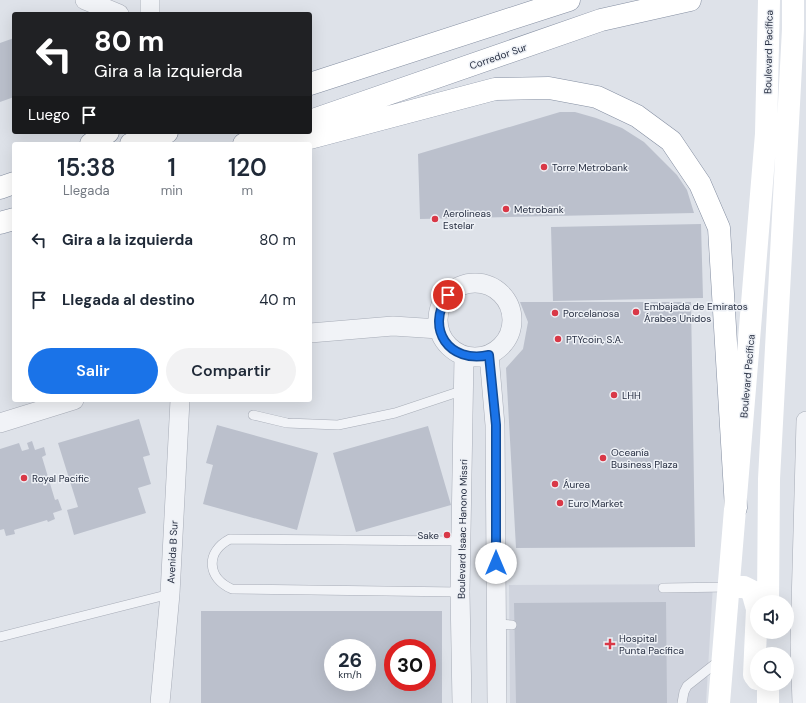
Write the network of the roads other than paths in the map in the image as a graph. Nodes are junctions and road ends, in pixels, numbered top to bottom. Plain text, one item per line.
1 (85, 0) edge
2 (150, 0) edge
3 (569, 0) edge
4 (690, 0) edge
5 (769, 0) edge
6 (793, 0) edge
7 (114, 12) edge
8 (150, 12) edge
9 (368, 65) junction
10 (312, 77) edge
11 (312, 83) edge
12 (312, 120) edge
13 (105, 134) edge
14 (161, 134) edge
15 (272, 134) edge
16 (777, 136) junction
17 (94, 142) edge
18 (137, 142) edge
19 (250, 142) edge
20 (295, 142) edge
21 (12, 184) edge
22 (0, 188) edge
23 (12, 219) edge
24 (0, 223) edge
25 (439, 329) junction
26 (312, 333) edge
27 (489, 355) junction
28 (464, 356) junction
29 (464, 390) junction
30 (68, 402) edge
31 (180, 402) edge
32 (253, 415) dead end
33 (806, 421) edge
34 (0, 423) edge
35 (736, 508) junction
36 (462, 541) junction
37 (729, 587) junction
38 (663, 588) dead end
39 (460, 592) junction
40 (170, 594) junction
41 (768, 595) edge
42 (0, 637) edge
43 (803, 640) edge
44 (755, 647) edge
45 (723, 658) junction
46 (160, 703) edge
47 (462, 703) edge
48 (497, 703) edge
49 (682, 703) edge
50 (719, 703) edge
51 (802, 703) edge

1 - 7 street
2 - 8 street
3 - 9 main road
4 - 12 main road, Corredor Sur
5 - 16 main road, Boulevard Pacífica
6 - 16 main road, Boulevard Pacífica
9 - 10 main road
9 - 11 main road
13 - 17 main road
14 - 18 main road
15 - 19 main road
16 - 35 main road, Boulevard Pacífica
16 - 41 main road, Boulevard Pacífica
20 - 35 main road
21 - 22 main road
23 - 24 main road
25 - 26 street
25 - 27 street
25 - 28 street
27 - 28 street
27 - 48 street
28 - 29 street, Boulevard Isaac Hanono Missri
29 - 32 lane
29 - 36 street, Boulevard Isaac Hanono Missri
30 - 34 street
31 - 40 street, Avenida B Sur
33 - 43 street
35 - 37 main road, Boulevard Pacífica
36 - 39 street, Boulevard Isaac Hanono Missri
36 - 39 lane
37 - 38 lane
37 - 44 main road
37 - 45 main road, Boulevard Pacífica
39 - 47 street, Boulevard Isaac Hanono Missri
40 - 42 lane
40 - 46 street, Avenida B Sur
43 - 51 street
45 - 49 lane
45 - 50 main road, Boulevard Pacífica

